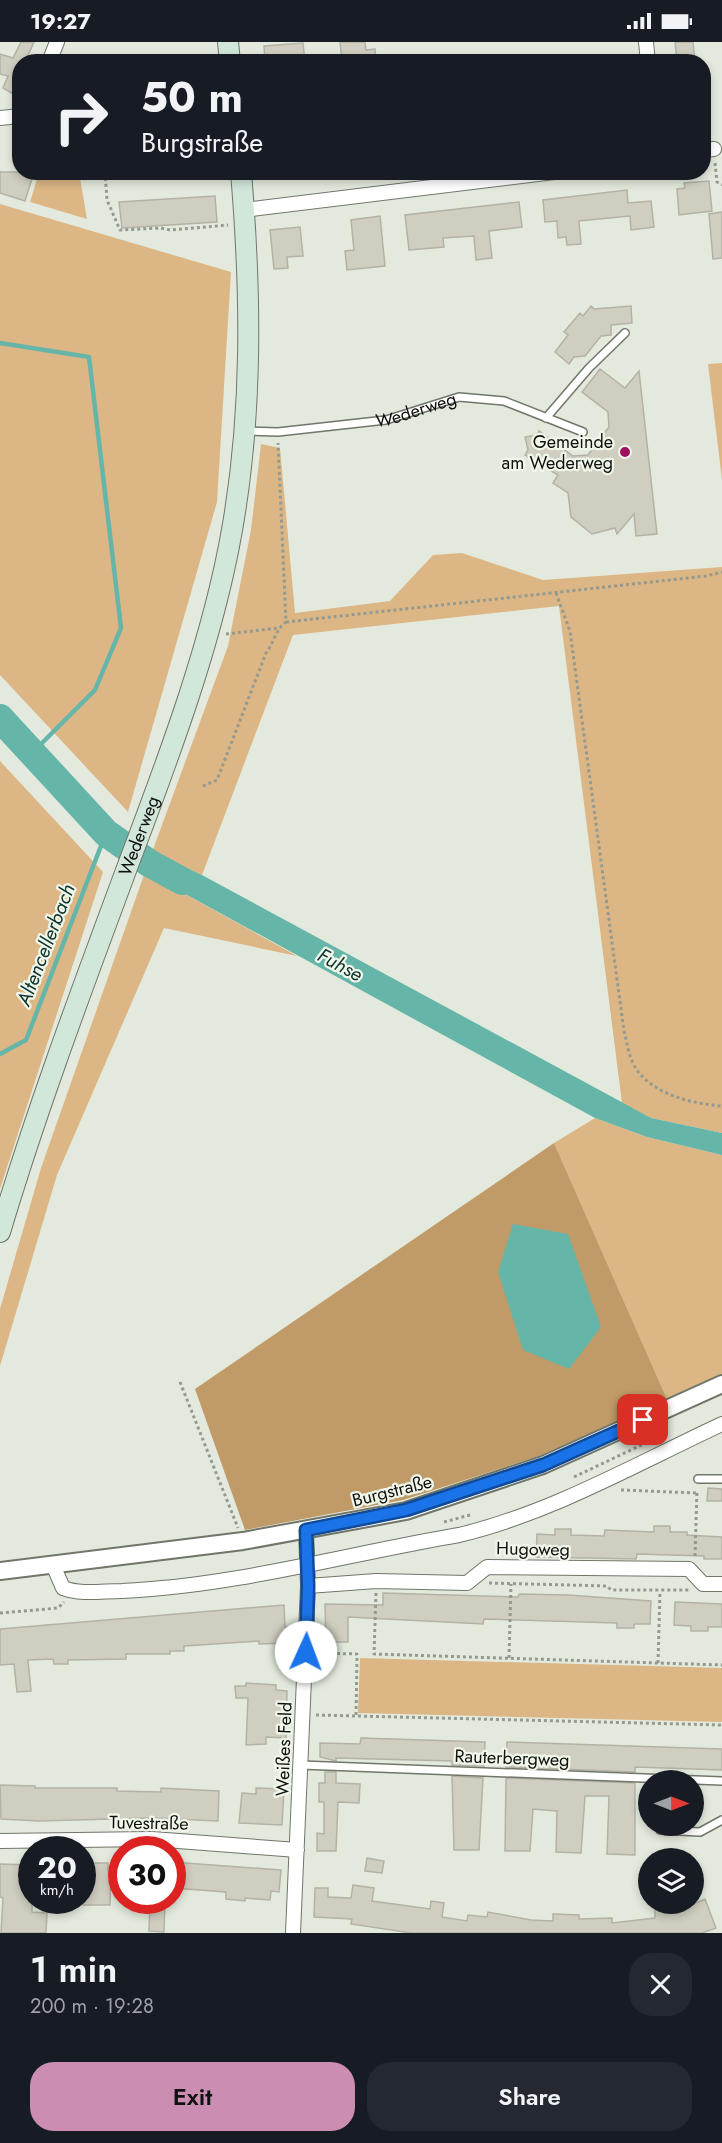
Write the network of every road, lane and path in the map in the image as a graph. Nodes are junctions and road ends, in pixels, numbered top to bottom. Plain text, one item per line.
1 (711, 158) edge
2 (106, 180) edge
3 (242, 180) edge
4 (499, 180) edge
5 (722, 185) edge
6 (245, 217) junction
7 (625, 333) dead end
8 (546, 418) junction
9 (246, 431) junction
10 (278, 432) junction
11 (583, 432) dead end
12 (722, 572) edge
13 (556, 592) junction
14 (286, 622) junction
15 (278, 628) junction
16 (206, 636) junction
17 (203, 786) dead end
18 (722, 1106) edge
19 (0, 1232) edge
20 (180, 1382) dead end
21 (722, 1384) edge
22 (722, 1424) edge
23 (698, 1479) joint
24 (722, 1479) edge
25 (613, 1489) dead end
26 (697, 1493) junction
27 (306, 1530) junction
28 (243, 1540) junction
29 (695, 1558) dead end
30 (52, 1565) junction
31 (308, 1565) junction
32 (0, 1571) edge
33 (376, 1581) junction
34 (467, 1583) junction
35 (511, 1584) junction
36 (703, 1584) junction
37 (722, 1584) edge
38 (308, 1586) junction
39 (660, 1591) junction
40 (74, 1592) junction
41 (0, 1612) edge
42 (306, 1652) junction
43 (509, 1658) junction
44 (658, 1663) junction
45 (722, 1665) edge
46 (303, 1714) junction
47 (356, 1716) junction
48 (722, 1725) edge
49 (301, 1766) junction
50 (638, 1778) edge
51 (704, 1780) edge
52 (722, 1781) edge
53 (722, 1820) edge
54 (704, 1830) edge
55 (0, 1841) edge
56 (297, 1850) junction
57 (293, 1933) edge

1 - 5 path
2 - 6 path
3 - 6 main road, Wederweg
4 - 6 street
6 - 9 main road, Wederweg
7 - 8 lane
8 - 10 lane, Wederweg
8 - 11 lane, Wederweg
9 - 10 lane, Wederweg
9 - 16 main road, Wederweg
10 - 14 path
12 - 13 path
13 - 14 path
13 - 18 path
14 - 15 path
15 - 16 path
15 - 17 path
16 - 19 main road, Wederweg
20 - 28 path
21 - 27 street, Burgstraße
22 - 31 street
23 - 24 lane
23 - 26 path
25 - 26 path
26 - 29 path
27 - 28 street, Burgstraße
27 - 31 street, Weißes Feld
28 - 30 street, Burgstraße
30 - 32 street, Burgstraße
30 - 40 street
31 - 38 street, Weißes Feld
31 - 40 street
33 - 34 street
33 - 38 street
33 - 43 path
34 - 35 path
34 - 36 street, Hugoweg
35 - 39 path
35 - 43 path
36 - 37 street
36 - 39 path
38 - 42 street, Weißes Feld
39 - 44 path
40 - 41 path
42 - 46 street, Weißes Feld
42 - 47 path
43 - 44 path
44 - 45 path
46 - 47 path
46 - 49 street, Weißes Feld
47 - 48 path
49 - 50 lane, Rauterbergweg
49 - 56 street, Weißes Feld
51 - 52 lane, Rauterbergweg
53 - 54 lane
55 - 56 street, Tuvestraße
56 - 57 street, Weißes Feld

